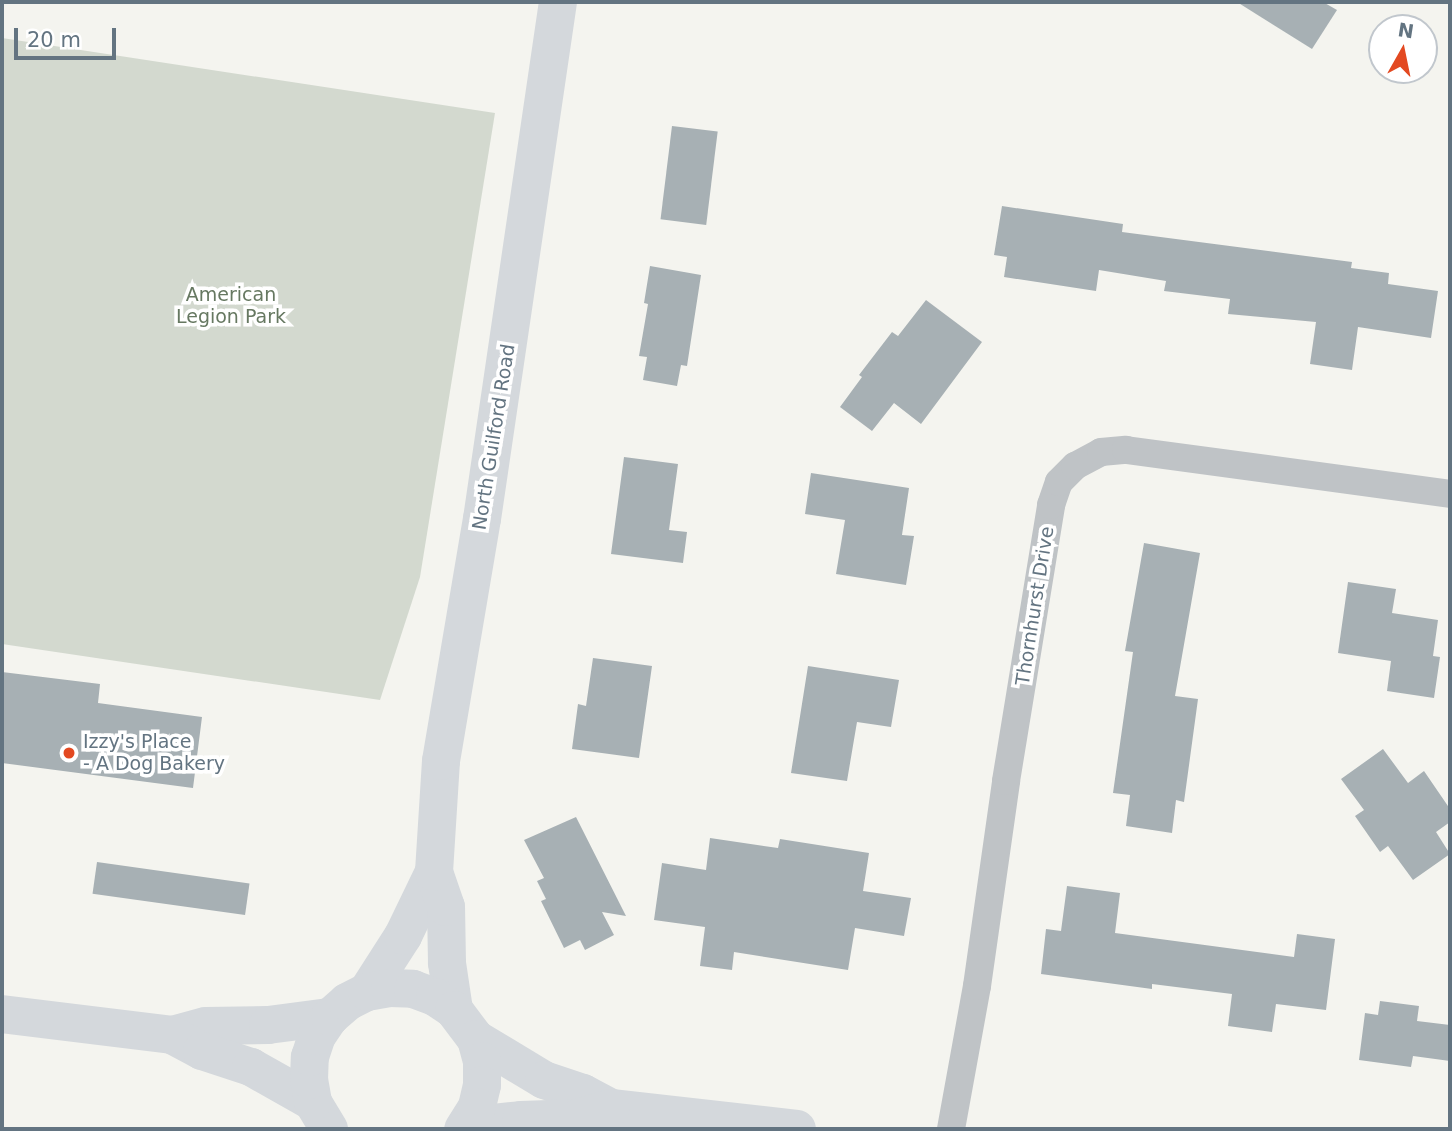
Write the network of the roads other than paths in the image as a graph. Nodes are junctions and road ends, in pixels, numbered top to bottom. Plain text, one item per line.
1 (558, 2) edge
2 (1450, 494) edge
3 (434, 872) junction
4 (367, 992) junction
5 (2, 1014) edge
6 (330, 1017) junction
7 (465, 1025) junction
8 (172, 1035) junction
9 (611, 1108) junction
10 (321, 1116) edge
11 (464, 1128) edge
12 (797, 1129) edge
13 (951, 1129) edge

1 - 3 main road, North Guilford Road
2 - 13 street, Thornhurst Drive
3 - 4 main road, North Guilford Road
3 - 7 main road, North Guilford Road
4 - 6 main road
4 - 7 main road
5 - 8 main road
6 - 8 main road
6 - 10 main road
7 - 9 main road
7 - 11 main road, North Guilford Road
8 - 10 main road
9 - 11 main road
9 - 12 main road

